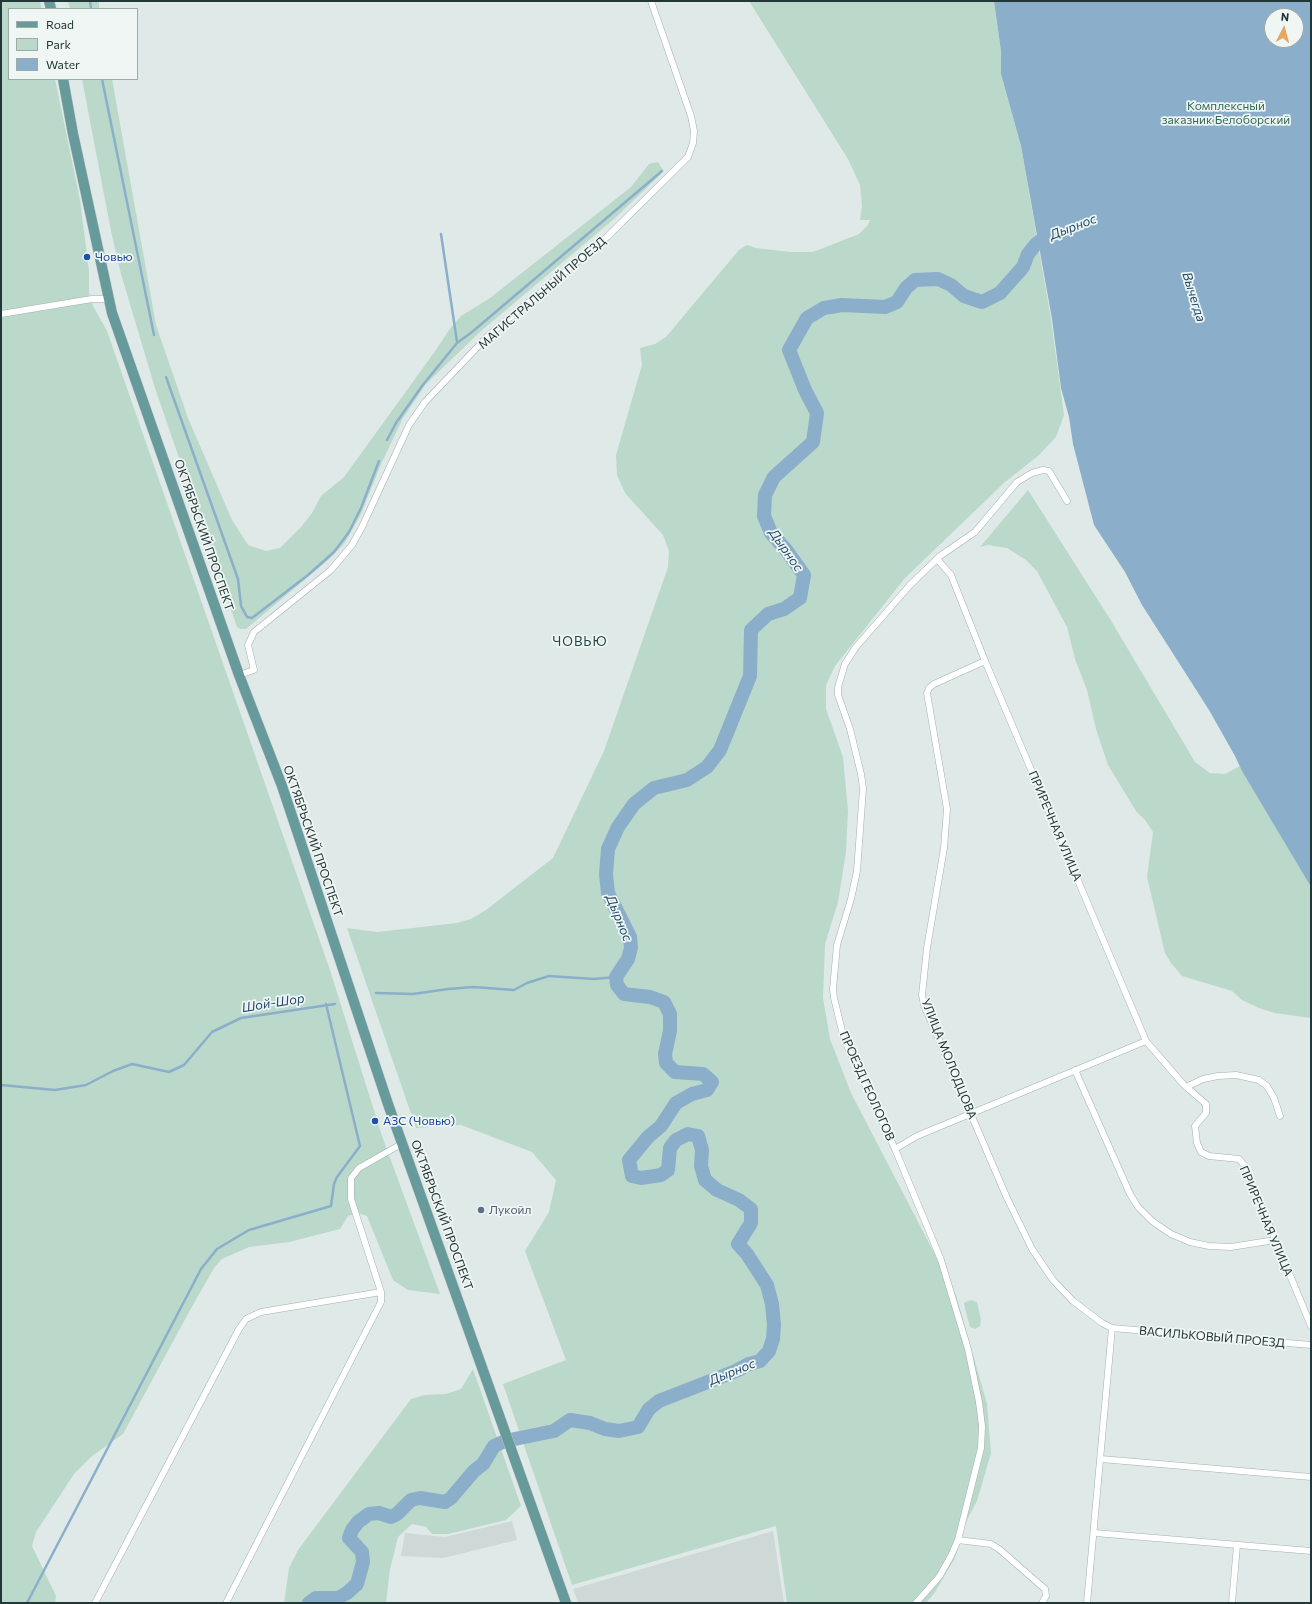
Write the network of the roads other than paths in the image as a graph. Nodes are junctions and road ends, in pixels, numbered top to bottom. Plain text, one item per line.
1 (651, 1) edge
2 (63, 80) edge
3 (108, 299) junction
4 (1, 314) edge
5 (1066, 501) dead end
6 (937, 559) junction
7 (985, 661) junction
8 (239, 674) junction
9 (1146, 1041) junction
10 (1074, 1070) junction
11 (1186, 1087) junction
12 (970, 1113) junction
13 (1280, 1116) dead end
14 (403, 1143) junction
15 (895, 1149) junction
16 (1275, 1240) junction
17 (381, 1292) junction
18 (1311, 1326) edge
19 (1112, 1328) junction
20 (1311, 1345) edge
21 (1101, 1459) junction
22 (1311, 1477) edge
23 (1095, 1533) junction
24 (958, 1540) junction
25 (1237, 1545) junction
26 (1311, 1551) edge
27 (95, 1603) edge
28 (226, 1603) edge
29 (566, 1603) edge
30 (916, 1603) edge
31 (1042, 1603) edge
32 (1087, 1603) edge
33 (1232, 1603) edge

1 - 8 street, МАГИСТРАЛЬНЫЙ ПРОЕЗД
2 - 3 main road, ОКТЯБРЬСКИЙ ПРОСПЕКТ
3 - 4 street
3 - 8 main road, ОКТЯБРЬСКИЙ ПРОСПЕКТ
5 - 6 street, ПРОЕЗД ГЕОЛОГОВ
6 - 7 street, ПРИРЕЧНАЯ УЛИЦА
6 - 15 street, ПРОЕЗД ГЕОЛОГОВ
7 - 9 street, ПРИРЕЧНАЯ УЛИЦА
7 - 12 street, УЛИЦА МОЛОДЦОВА
8 - 14 main road, ОКТЯБРЬСКИЙ ПРОСПЕКТ
9 - 10 street
9 - 11 street, ПРИРЕЧНАЯ УЛИЦА
10 - 12 street
10 - 16 street
11 - 13 street
11 - 16 street, ПРИРЕЧНАЯ УЛИЦА
12 - 15 street
12 - 19 street, УЛИЦА МОЛОДЦОВА
14 - 17 street
14 - 29 main road, ОКТЯБРЬСКИЙ ПРОСПЕКТ
15 - 24 street, ПРОЕЗД ГЕОЛОГОВ
16 - 18 street, ПРИРЕЧНАЯ УЛИЦА
17 - 27 street
17 - 28 street
19 - 20 street, ВАСИЛЬКОВЫЙ ПРОЕЗД
19 - 21 street
21 - 22 street
21 - 23 street
23 - 25 street
23 - 32 street
24 - 30 street, ПРОЕЗД ГЕОЛОГОВ
24 - 31 street
25 - 26 street
25 - 33 street

